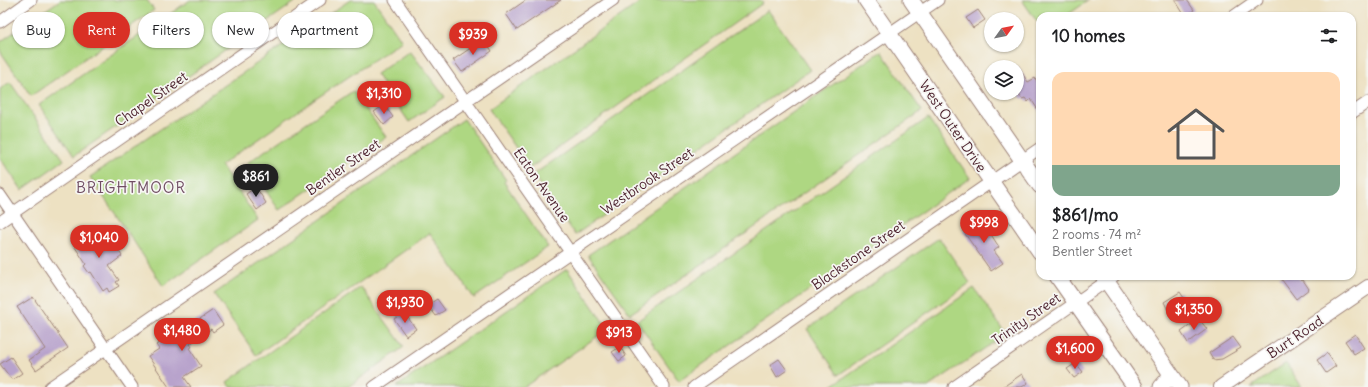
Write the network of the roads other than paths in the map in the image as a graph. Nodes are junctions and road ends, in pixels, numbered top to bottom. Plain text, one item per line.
1 (31, 0) edge
2 (320, 0) edge
3 (395, 0) edge
4 (613, 0) edge
5 (866, 0) edge
6 (911, 0) edge
7 (938, 0) edge
8 (1257, 0) edge
9 (920, 12) junction
10 (1240, 12) edge
11 (0, 22) edge
12 (889, 33) junction
13 (466, 101) junction
14 (1368, 102) edge
15 (1356, 110) edge
16 (1036, 151) edge
17 (1022, 160) junction
18 (1036, 180) edge
19 (990, 181) junction
20 (0, 194) edge
21 (13, 213) junction
22 (0, 222) edge
23 (1036, 246) edge
24 (570, 251) junction
25 (1060, 280) edge
26 (1105, 280) edge
27 (1109, 280) edge
28 (1368, 286) edge
29 (1076, 303) junction
30 (106, 349) junction
31 (1170, 373) junction
32 (50, 387) edge
33 (132, 387) edge
34 (374, 387) edge
35 (664, 387) edge
36 (694, 387) edge
37 (954, 387) edge
38 (1135, 387) edge
39 (1161, 387) edge
40 (1180, 387) edge
41 (1221, 387) edge

1 - 11 street
2 - 21 street, Chapel Street
3 - 13 street, Eaton Avenue
4 - 13 street, Bentler Street
5 - 12 main road, West Outer Drive
6 - 9 main road
7 - 9 street, Westbrook Street
8 - 10 street
9 - 12 street, Westbrook Street
9 - 17 main road
12 - 19 main road, West Outer Drive
12 - 24 street, Westbrook Street
13 - 24 street, Eaton Avenue
13 - 30 street, Bentler Street
14 - 15 street
16 - 17 street, Blackstone Street
17 - 18 main road
17 - 19 street, Blackstone Street
19 - 23 main road, West Outer Drive
19 - 36 street, Blackstone Street
20 - 21 street
21 - 22 street, Chapel Street
21 - 30 street
24 - 34 street, Westbrook Street
24 - 35 street, Eaton Avenue
25 - 29 main road
26 - 29 street, Trinity Street
27 - 31 main road
28 - 41 street, Burt Road
29 - 37 street, Trinity Street
29 - 38 main road
30 - 32 street, Bentler Street
30 - 33 street
31 - 39 main road
31 - 40 main road

